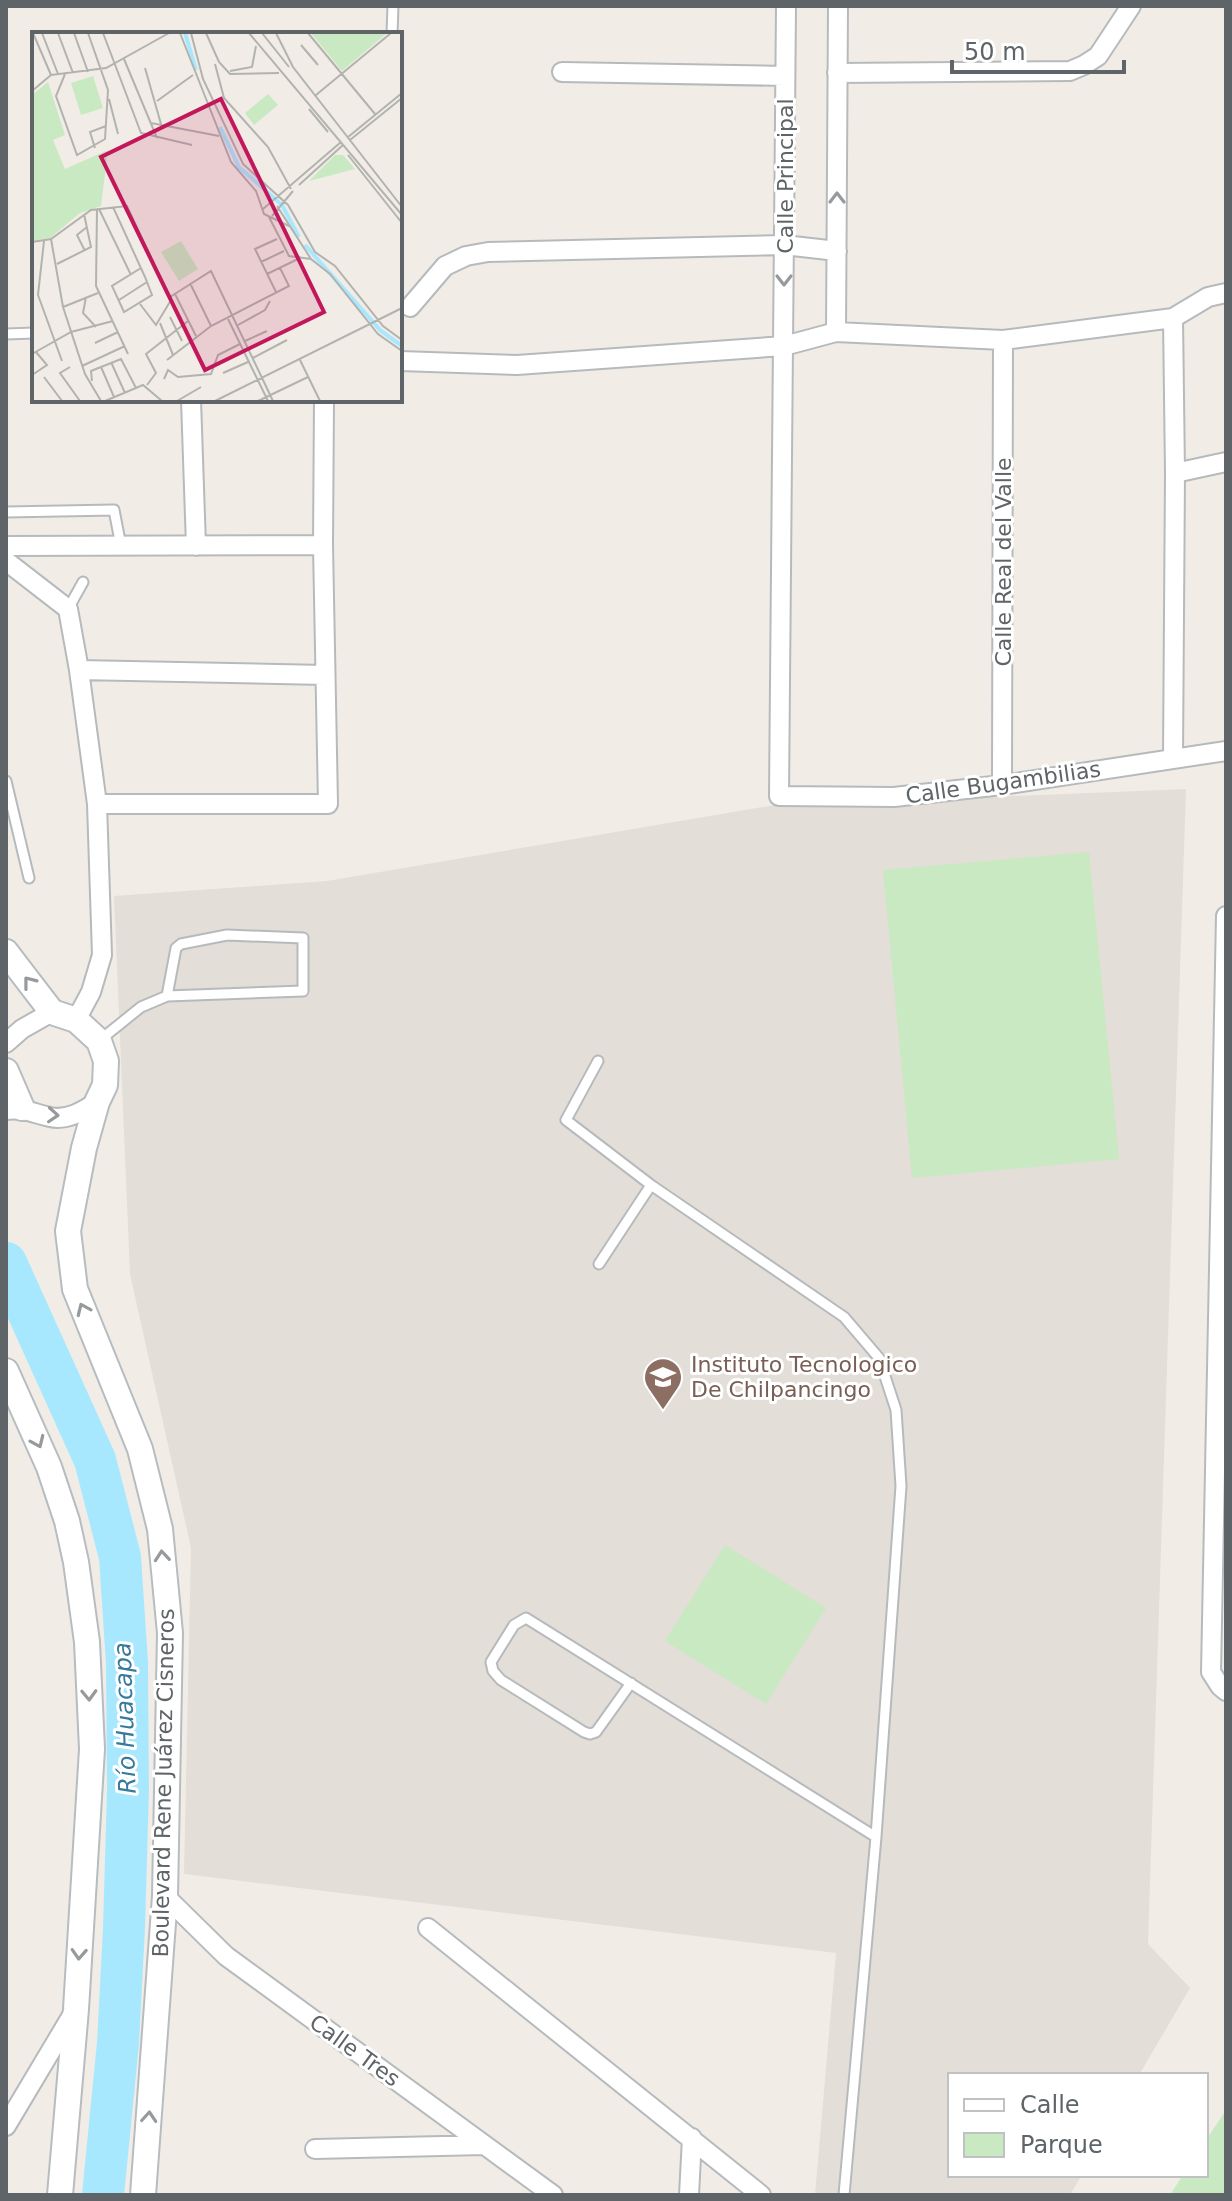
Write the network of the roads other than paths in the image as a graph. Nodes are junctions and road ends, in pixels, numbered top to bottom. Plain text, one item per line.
1 (393, 6) edge
2 (786, 6) edge
3 (838, 6) edge
4 (1131, 6) edge
5 (392, 32) edge
6 (562, 72) dead end
7 (837, 73) junction
8 (785, 76) junction
9 (784, 245) junction
10 (837, 251) junction
11 (1226, 293) edge
12 (410, 307) dead end
13 (1173, 318) junction
14 (836, 332) junction
15 (32, 333) edge
16 (6, 334) edge
17 (1003, 340) junction
18 (784, 346) junction
19 (402, 361) edge
20 (191, 402) edge
21 (324, 402) edge
22 (1226, 462) edge
23 (1175, 473) junction
24 (6, 512) edge
25 (323, 545) junction
26 (6, 546) edge
27 (121, 546) junction
28 (196, 546) junction
29 (6, 561) edge
30 (83, 582) dead end
31 (68, 609) junction
32 (79, 670) junction
33 (325, 675) junction
34 (1226, 751) edge
35 (1173, 758) junction
36 (6, 781) edge
37 (1002, 785) junction
38 (779, 796) joint
39 (97, 804) junction
40 (29, 878) dead end
41 (1226, 916) edge
42 (6, 952) edge
43 (167, 996) junction
44 (52, 1012) junction
45 (76, 1020) junction
46 (99, 1041) junction
47 (6, 1043) edge
48 (598, 1061) dead end
49 (6, 1071) edge
50 (97, 1102) junction
51 (14, 1109) edge
52 (651, 1185) junction
53 (1223, 1190) edge
54 (599, 1264) dead end
55 (6, 1371) edge
56 (631, 1683) junction
57 (1226, 1691) edge
58 (876, 1837) junction
59 (165, 1896) junction
60 (428, 1928) dead end
61 (76, 2009) junction
62 (6, 2126) edge
63 (692, 2138) junction
64 (484, 2145) junction
65 (315, 2149) dead end
66 (60, 2195) edge
67 (143, 2195) edge
68 (553, 2195) edge
69 (689, 2195) edge
70 (761, 2195) edge
71 (844, 2195) edge

1 - 5 lane
2 - 8 street, Calle Principal
3 - 7 street
4 - 7 street
6 - 8 street
10 -> 7 street
8 - 9 street, Calle Principal
9 - 10 street
9 - 12 street
9 -> 18 street, Calle Principal
10 - 14 street
11 - 13 street
13 - 17 street
13 - 23 street
14 - 17 street
14 - 18 street
15 - 16 lane
17 - 37 street, Calle Real del Valle
18 - 19 street
18 - 38 street, Calle Principal
20 - 28 street
21 - 25 street
22 - 23 street
23 - 35 street
24 - 27 lane
25 - 28 street
25 - 33 street
26 - 27 street
27 - 28 street
29 - 31 street
30 - 31 lane
31 - 32 street
32 - 33 street
32 - 39 street
33 - 39 street
34 - 35 street, Calle Bugambilias
35 - 37 street, Calle Bugambilias
36 - 40 lane
37 - 38 street, Calle Bugambilias
39 - 45 street
41 - 53 street
44 -> 42 main road
43 - 43 lane
43 - 46 lane
44 - 45 main road
44 - 47 street
45 - 46 main road
46 - 50 main road, Boulevard Rene Juárez Cisneros
48 - 52 lane
49 - 51 main road
51 -> 50 street
59 -> 50 main road, Boulevard Rene Juárez Cisneros
52 - 54 lane
52 - 58 lane
53 - 57 street
55 -> 61 main road
56 - 56 lane
56 - 58 lane
58 - 71 lane
59 - 64 street, Calle Tres
67 -> 59 main road, Boulevard Rene Juárez Cisneros
60 - 63 street
61 - 62 street
61 - 66 main road
63 - 69 street
63 - 70 street
64 - 65 street
64 - 68 street, Calle Tres

